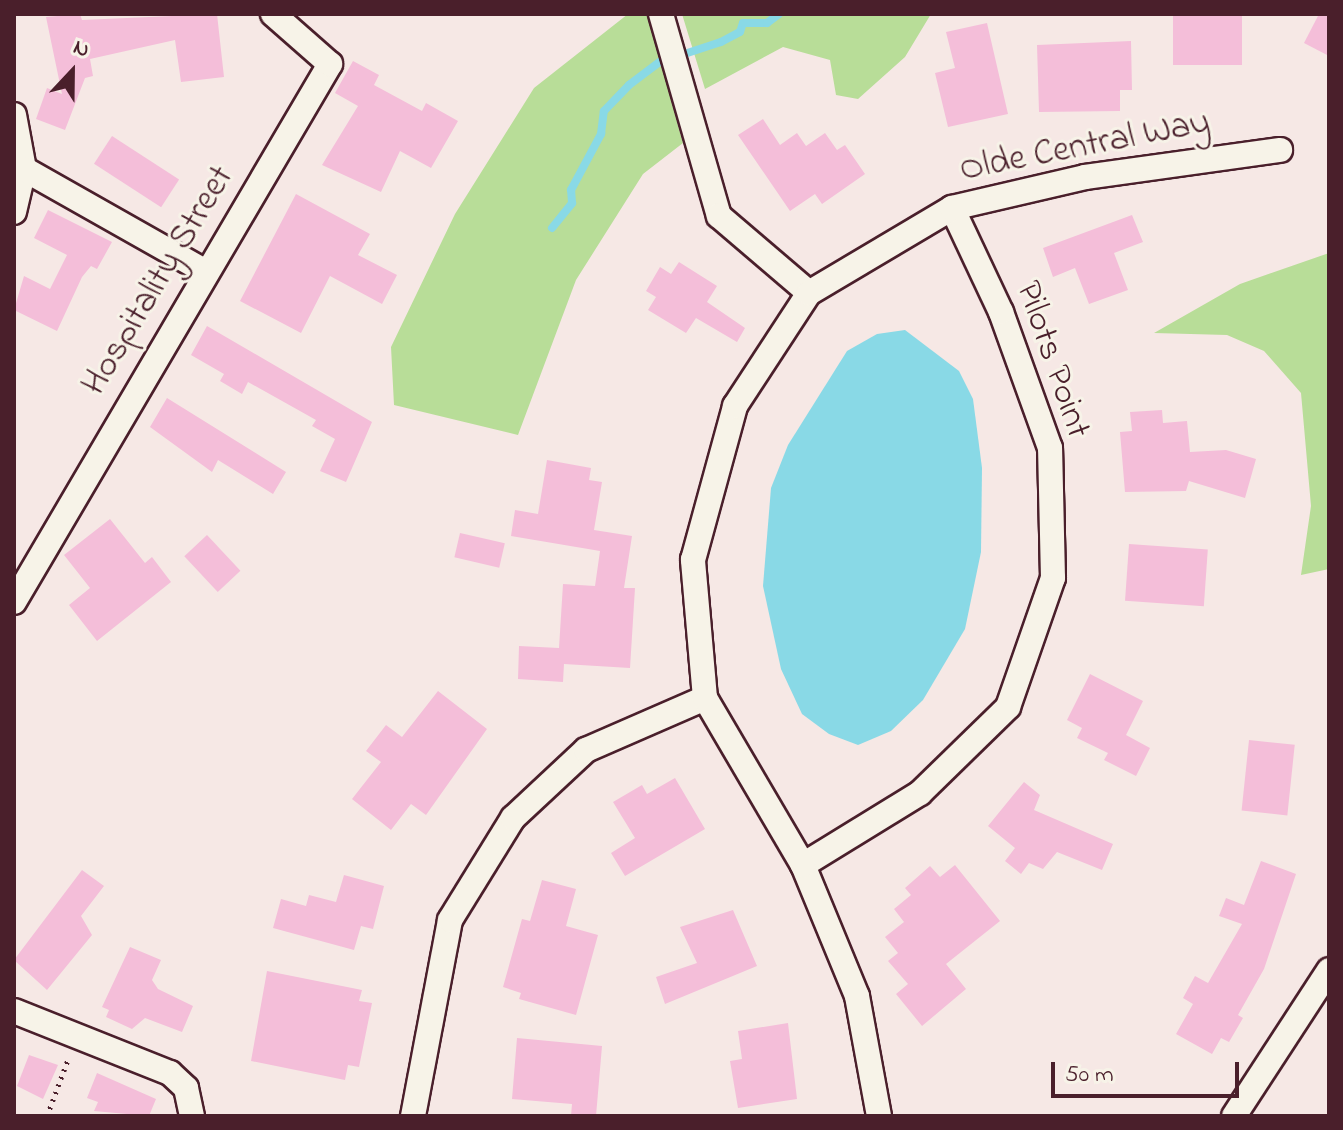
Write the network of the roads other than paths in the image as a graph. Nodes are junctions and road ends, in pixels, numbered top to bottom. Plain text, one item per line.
1 (273, 14) edge
2 (661, 14) edge
3 (14, 115) edge
4 (1280, 150) dead end
5 (24, 169) junction
6 (952, 208) junction
7 (14, 212) edge
8 (206, 272) junction
9 (809, 293) junction
10 (14, 602) edge
11 (705, 698) junction
12 (803, 865) junction
13 (1329, 970) edge
14 (14, 1011) edge
15 (1245, 1112) edge
16 (192, 1113) edge
17 (413, 1116) edge
18 (879, 1116) edge

1 - 8 street, Hospitality Street
2 - 9 street
3 - 5 street
4 - 6 street, Olde Central Way
5 - 7 street
5 - 8 street
6 - 9 street, Olde Central Way
6 - 12 street, Pilots Point
8 - 10 street, Hospitality Street
9 - 11 street, Olde Central Way
11 - 12 street, Olde Central Way
11 - 17 street
12 - 18 street, Olde Central Way
13 - 15 street
14 - 16 street

